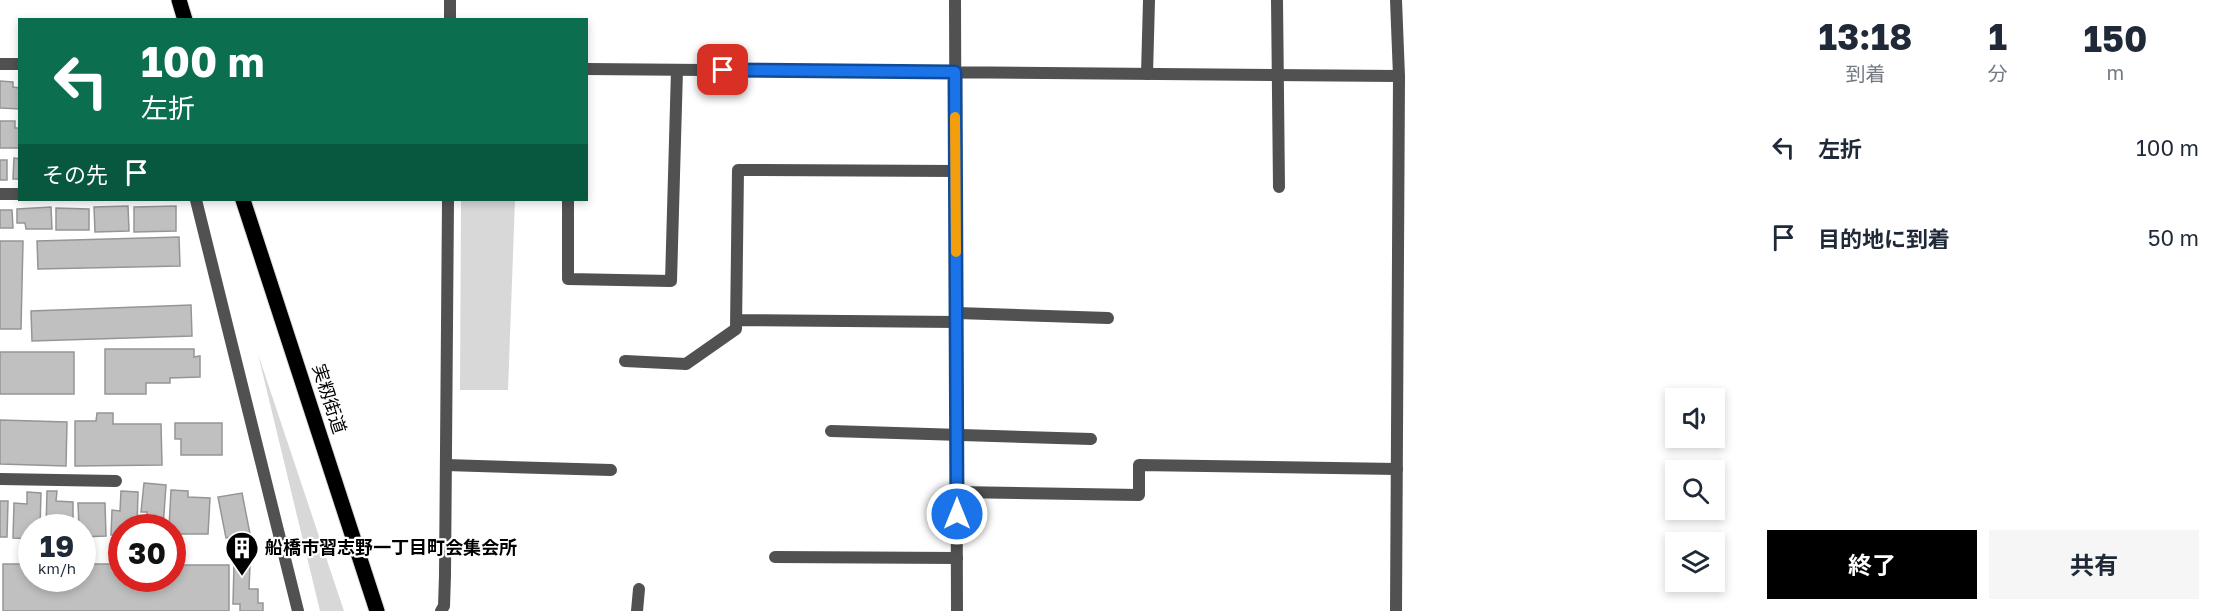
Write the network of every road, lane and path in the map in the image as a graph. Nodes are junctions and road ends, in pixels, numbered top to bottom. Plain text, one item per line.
1 (179, 0) edge
2 (450, 0) edge
3 (955, 0) edge
4 (1149, 0) edge
5 (1277, 0) edge
6 (1396, 0) edge
7 (184, 18) edge
8 (450, 18) edge
9 (0, 64) edge
10 (18, 64) edge
11 (588, 69) edge
12 (676, 70) junction
13 (955, 72) junction
14 (1147, 74) junction
15 (1278, 75) junction
16 (1399, 76) junction
17 (956, 171) junction
18 (1279, 187) dead end
19 (0, 194) edge
20 (18, 194) edge
21 (196, 201) edge
22 (243, 201) edge
23 (448, 201) edge
24 (568, 201) edge
25 (957, 317) junction
26 (1108, 318) dead end
27 (736, 320) junction
28 (625, 361) dead end
29 (831, 431) dead end
30 (956, 435) junction
31 (1091, 439) dead end
32 (446, 465) junction
33 (1397, 469) junction
34 (611, 470) dead end
35 (0, 479) edge
36 (116, 481) dead end
37 (956, 492) junction
38 (775, 557) dead end
39 (957, 558) junction
40 (639, 589) dead end
41 (298, 611) edge
42 (377, 611) edge
43 (441, 611) edge
44 (637, 611) edge
45 (957, 611) edge
46 (1396, 611) edge

1 - 7 main road
2 - 8 street
3 - 13 street
4 - 14 street
5 - 15 street
6 - 16 street
9 - 10 street
11 - 12 street
12 - 13 street
12 - 24 street
13 - 14 street
13 - 17 street
14 - 15 street
15 - 16 street
15 - 18 street
16 - 33 street
17 - 25 street
17 - 27 street
19 - 20 street
21 - 41 street
22 - 42 main road, 実籾街道
23 - 32 street
25 - 26 street
25 - 27 street
25 - 30 street
27 - 28 street
29 - 30 street
30 - 31 street
30 - 37 street
32 - 34 street
32 - 43 street
33 - 37 street
33 - 46 street
35 - 36 street
37 - 39 street
38 - 39 street
39 - 45 street
40 - 44 street

